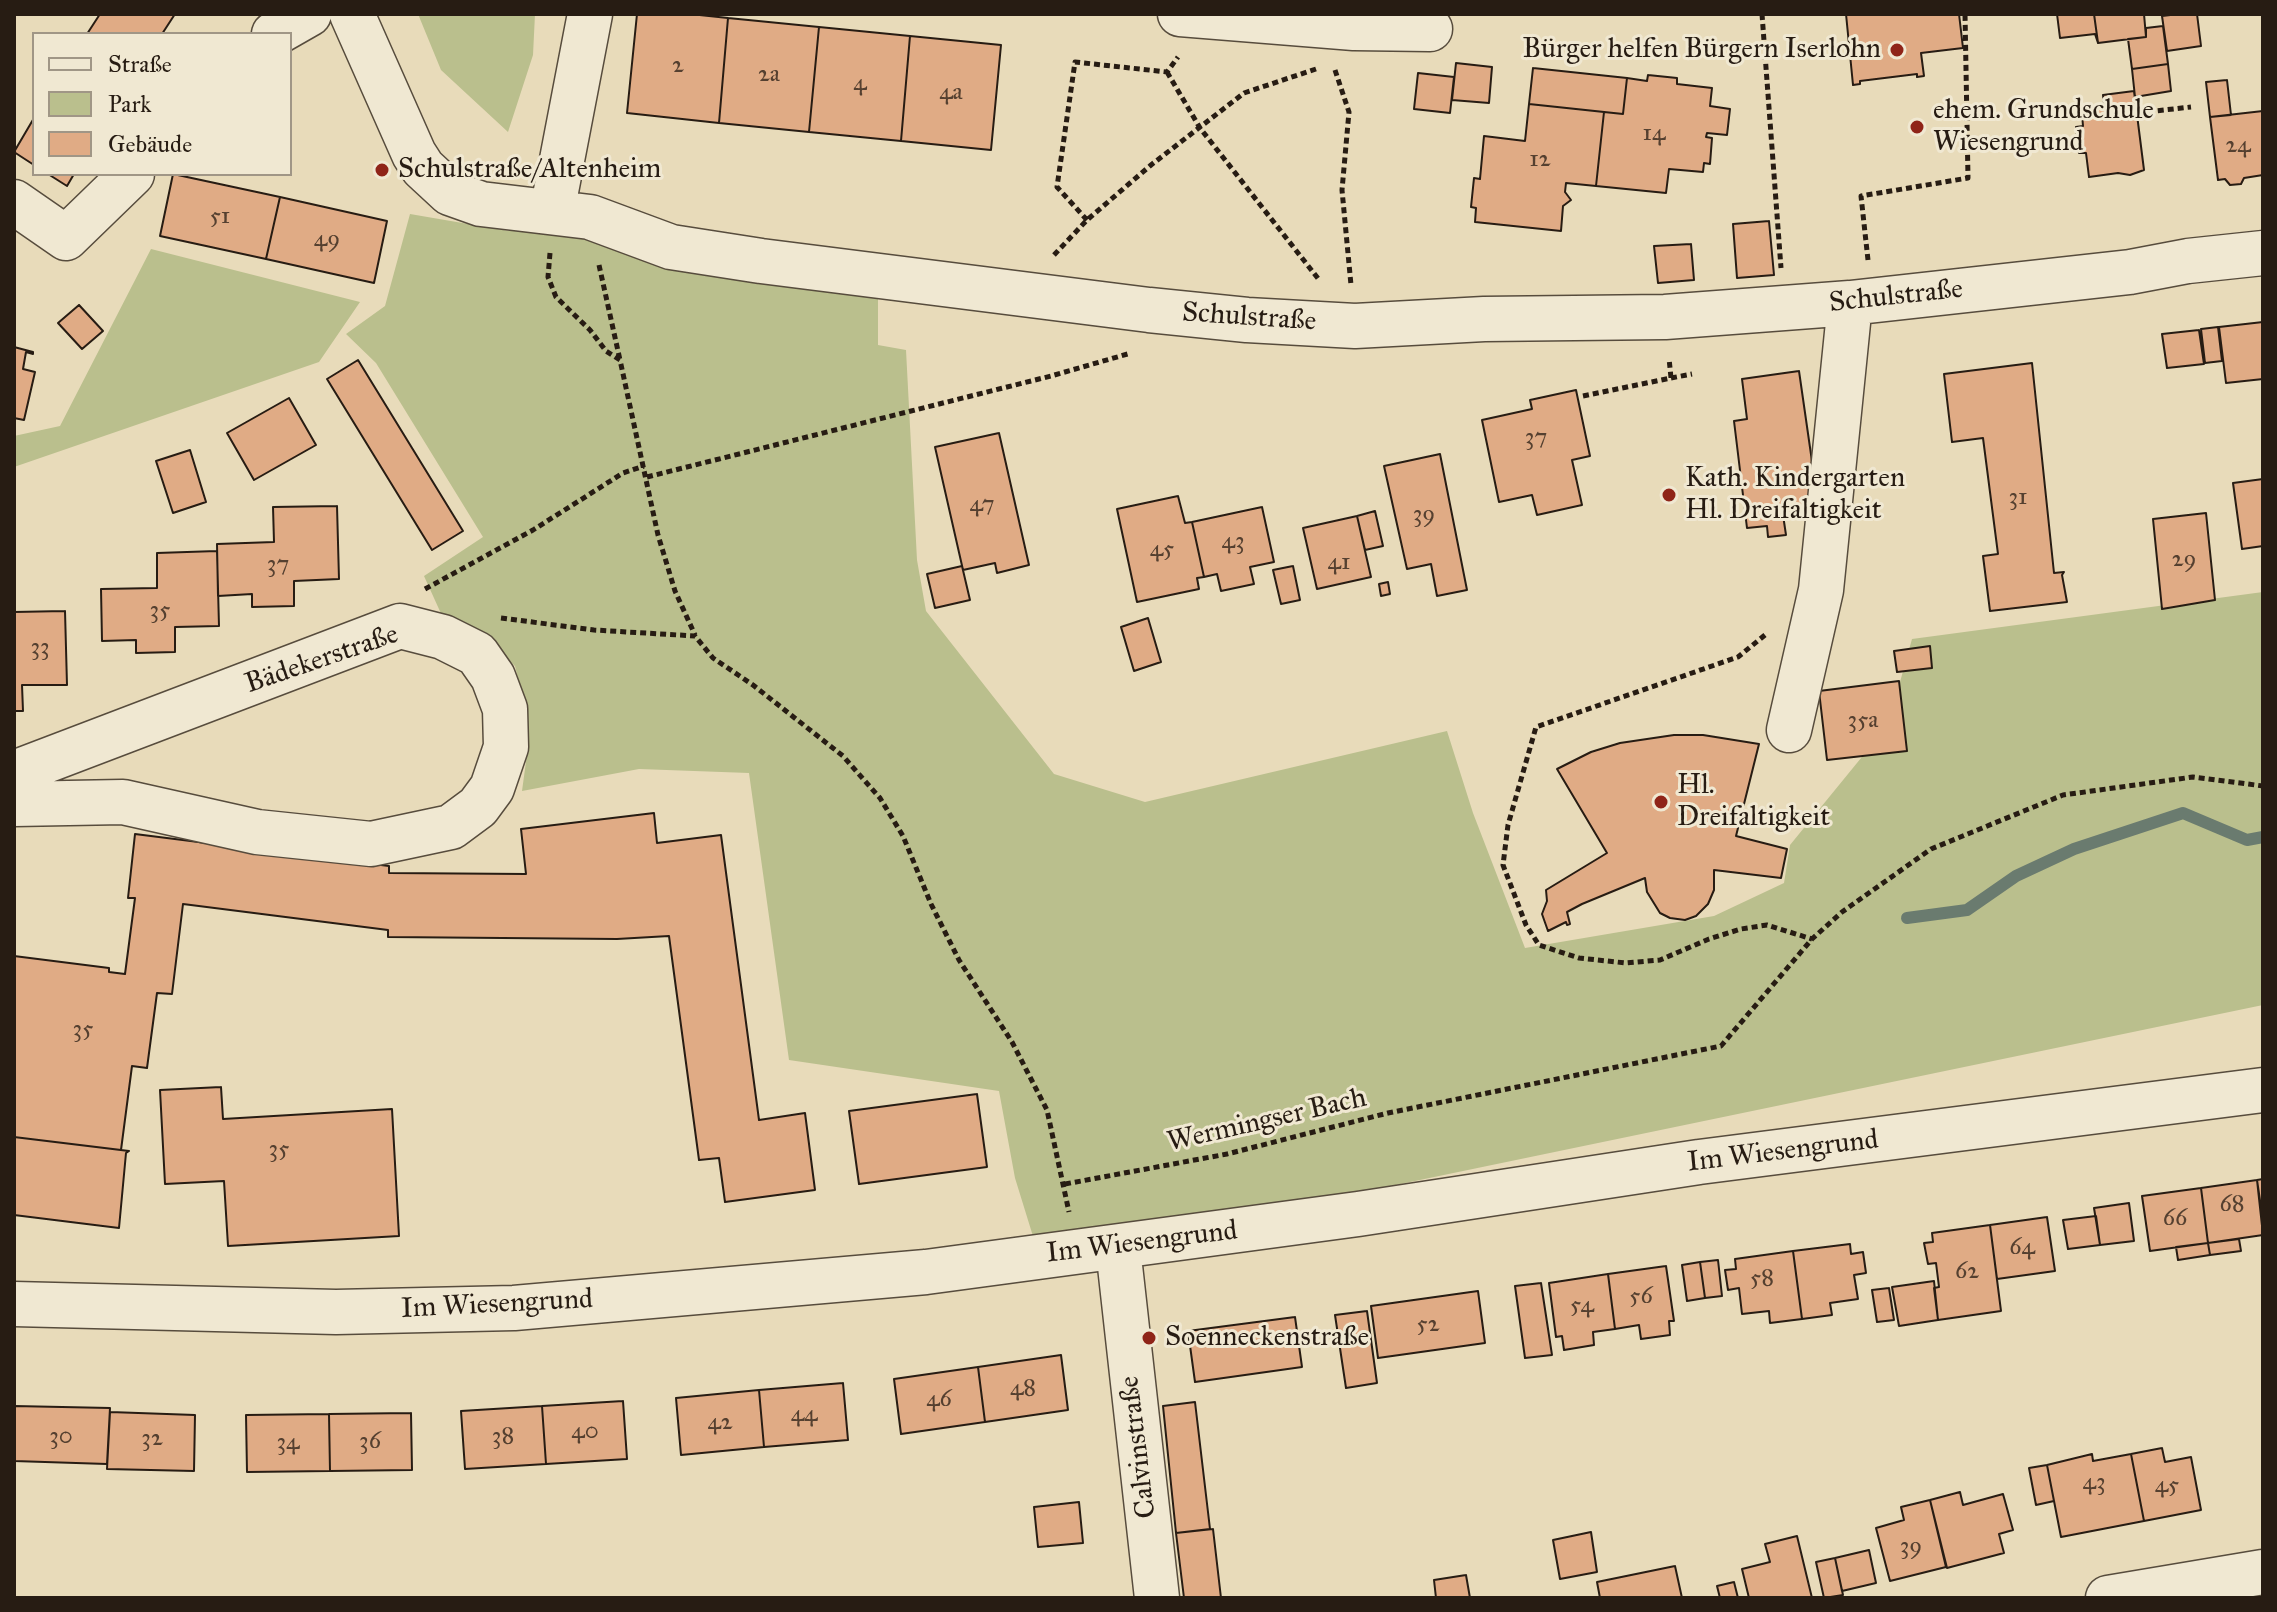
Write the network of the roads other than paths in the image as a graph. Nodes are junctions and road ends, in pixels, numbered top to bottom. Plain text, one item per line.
1 (309, 14) edge
2 (352, 14) edge
3 (590, 14) edge
4 (1194, 16) edge
5 (1430, 29) dead end
6 (278, 32) edge
7 (130, 176) edge
8 (14, 202) edge
9 (552, 212) junction
10 (2263, 253) edge
11 (1861, 302) junction
12 (1789, 730) dead end
13 (14, 773) edge
14 (14, 804) edge
15 (2263, 1090) edge
16 (1118, 1248) junction
17 (14, 1304) edge
18 (2263, 1572) edge
19 (1157, 1598) edge
20 (2108, 1598) edge

1 - 6 street
2 - 9 street, Schulstraße
3 - 9 street
4 - 5 street
7 - 8 street
9 - 11 street, Schulstraße
10 - 11 street, Schulstraße
11 - 12 street
13 - 14 street, Bädekerstraße
15 - 16 street, Im Wiesengrund
16 - 17 street, Im Wiesengrund
16 - 19 street, Calvinstraße
18 - 20 street

